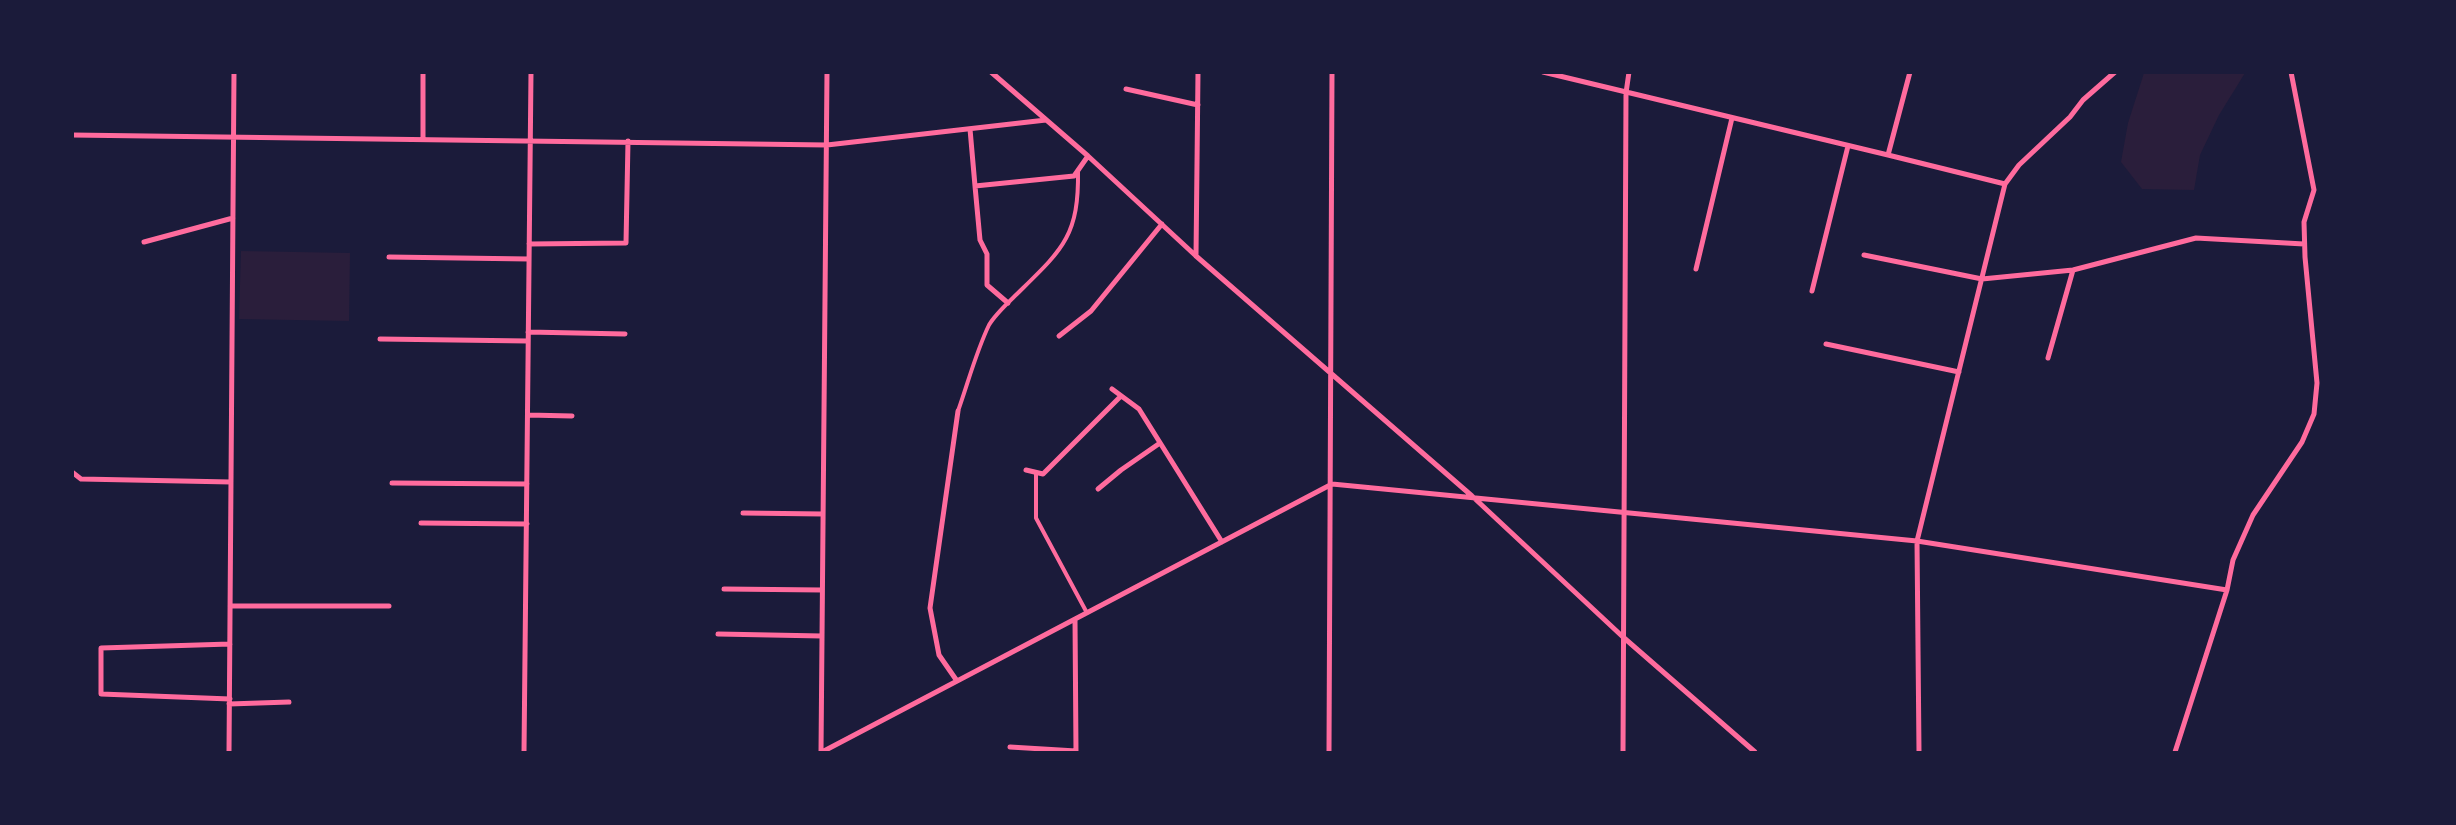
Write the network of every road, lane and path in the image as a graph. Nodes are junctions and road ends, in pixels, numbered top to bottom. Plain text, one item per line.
1 (234, 72) edge
2 (423, 72) edge
3 (531, 72) edge
4 (827, 72) edge
5 (991, 72) edge
6 (1198, 72) edge
7 (1332, 72) edge
8 (1543, 72) edge
9 (1629, 72) edge
10 (1910, 72) edge
11 (2115, 72) edge
12 (2291, 72) edge
13 (1126, 88) dead end
14 (1626, 92) junction
15 (1198, 105) junction
16 (1732, 118) junction
17 (1046, 120) junction
18 (970, 129) junction
19 (72, 135) edge
20 (233, 137) junction
21 (423, 138) junction
22 (531, 140) junction
23 (628, 141) junction
24 (827, 145) junction
25 (1848, 146) junction
26 (1888, 155) junction
27 (1088, 156) junction
28 (1078, 171) junction
29 (2005, 184) junction
30 (975, 186) junction
31 (233, 218) junction
32 (1162, 224) junction
33 (144, 242) dead end
34 (529, 244) junction
35 (2304, 244) junction
36 (1864, 255) dead end
37 (1196, 256) junction
38 (389, 257) dead end
39 (529, 259) junction
40 (1696, 269) dead end
41 (2073, 270) junction
42 (1982, 279) junction
43 (1812, 291) dead end
44 (1008, 303) junction
45 (528, 332) junction
46 (625, 334) dead end
47 (1059, 336) dead end
48 (380, 339) dead end
49 (528, 341) junction
50 (1826, 344) dead end
51 (2048, 358) dead end
52 (1330, 372) junction
53 (1959, 372) junction
54 (1112, 389) dead end
55 (1122, 396) junction
56 (958, 411) joint
57 (528, 415) junction
58 (572, 416) dead end
59 (1160, 443) junction
60 (1026, 470) dead end
61 (72, 472) edge
62 (1036, 472) junction
63 (231, 482) junction
64 (392, 483) dead end
65 (527, 484) junction
66 (1332, 484) junction
67 (1098, 489) dead end
68 (1472, 496) junction
69 (743, 513) dead end
70 (1625, 513) junction
71 (823, 514) junction
72 (421, 523) dead end
73 (527, 524) junction
74 (1917, 540) junction
75 (1222, 542) junction
76 (724, 589) dead end
77 (822, 590) junction
78 (2227, 590) junction
79 (230, 606) junction
80 (389, 606) dead end
81 (1087, 613) junction
82 (1075, 619) junction
83 (718, 634) dead end
84 (822, 636) junction
85 (1623, 636) junction
86 (230, 644) junction
87 (957, 681) junction
88 (230, 701) junction
89 (289, 702) dead end
90 (1010, 747) dead end
91 (229, 752) edge
92 (524, 752) edge
93 (821, 752) edge
94 (1076, 752) edge
95 (1329, 752) edge
96 (1623, 752) edge
97 (1755, 752) edge
98 (1918, 752) edge
99 (2176, 752) edge

1 - 20 street
2 - 21 street
3 - 22 street
4 - 24 street
5 - 17 street
6 - 15 street
7 - 52 street
8 - 14 street
9 - 14 street
10 - 26 street
11 - 29 street
12 - 35 street
13 - 15 street
14 - 16 street
14 - 70 street
15 - 37 street
16 - 25 street
16 - 40 street
17 - 18 street
17 - 27 street
18 - 24 street
18 - 30 street
19 - 20 street
20 - 21 street
20 - 31 street
21 - 22 street
22 - 23 street
22 - 34 street
23 - 24 street
23 - 34 street
24 - 71 street
25 - 26 street
25 - 43 street
26 - 29 street
27 - 28 street
27 - 32 street
28 - 30 street
28 - 44 lane
29 - 42 street
30 - 44 street
31 - 33 street
31 - 63 street
32 - 37 street
32 - 47 street
34 - 39 street
35 - 41 street
35 - 78 street
36 - 42 street
37 - 52 street
38 - 39 street
39 - 45 street
41 - 42 street
41 - 51 street
42 - 53 street
44 - 56 lane
45 - 46 street
45 - 49 street
48 - 49 street
49 - 57 street
50 - 53 street
52 - 66 street
52 - 68 street
53 - 74 street
54 - 55 street
55 - 59 street
55 - 62 street
56 - 87 street
57 - 58 street
57 - 65 street
59 - 67 street
59 - 75 street
60 - 62 street
61 - 63 street
62 - 81 lane
63 - 79 street
64 - 65 street
65 - 73 street
66 - 68 street
66 - 75 street
66 - 95 street
68 - 70 street
68 - 85 street
69 - 71 street
70 - 74 street
70 - 85 street
71 - 77 street
72 - 73 street
73 - 92 street
74 - 78 street
74 - 98 street
75 - 81 street
76 - 77 street
77 - 84 street
78 - 99 street
79 - 80 street
79 - 86 street
81 - 82 street
82 - 87 street
82 - 94 street
83 - 84 street
84 - 93 street
85 - 96 street
85 - 97 street
86 - 88 street
86 - 88 street
87 - 93 street
88 - 89 street
88 - 91 street
90 - 94 street

